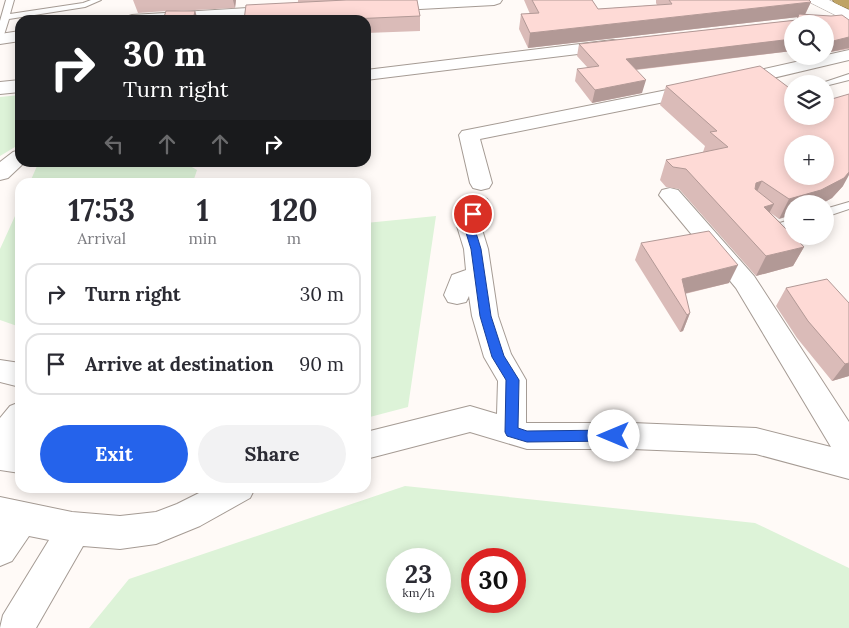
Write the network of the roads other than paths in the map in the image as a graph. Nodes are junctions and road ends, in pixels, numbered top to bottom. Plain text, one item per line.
1 (10, 0) edge
2 (97, 0) edge
3 (494, 0) edge
4 (817, 0) edge
5 (841, 0) edge
6 (849, 4) edge
7 (365, 7) edge
8 (295, 10) edge
9 (23, 15) edge
10 (214, 15) edge
11 (15, 16) edge
12 (5, 18) junction
13 (849, 18) edge
14 (834, 20) edge
15 (0, 35) edge
16 (15, 37) edge
17 (0, 39) edge
18 (628, 43) edge
19 (849, 55) edge
20 (371, 75) edge
21 (849, 77) edge
22 (834, 81) edge
23 (15, 86) edge
24 (0, 88) edge
25 (15, 160) edge
26 (0, 173) edge
27 (670, 195) dead end
28 (849, 206) edge
29 (834, 210) edge
30 (758, 211) edge
31 (784, 225) edge
32 (480, 274) junction
33 (457, 295) dead end
34 (0, 371) edge
35 (15, 374) edge
36 (15, 425) edge
37 (511, 432) junction
38 (371, 445) edge
39 (4, 446) edge
40 (849, 448) edge
41 (849, 464) edge
42 (230, 493) edge
43 (11, 516) edge
44 (75, 527) junction
45 (0, 549) edge
46 (16, 628) edge

1 - 12 lane
2 - 9 lane
3 - 7 street
4 - 13 street
5 - 6 highway
8 - 10 street
11 - 12 lane
12 - 15 lane
13 - 14 street
16 - 17 street
18 - 20 street
19 - 32 street
21 - 22 lane
23 - 24 street
25 - 26 street
27 - 40 street
28 - 29 lane
30 - 31 lane
32 - 33 street
32 - 37 street
34 - 35 street
36 - 39 street
37 - 38 street
37 - 41 street
42 - 44 street
43 - 44 street
43 - 45 street
44 - 46 street

